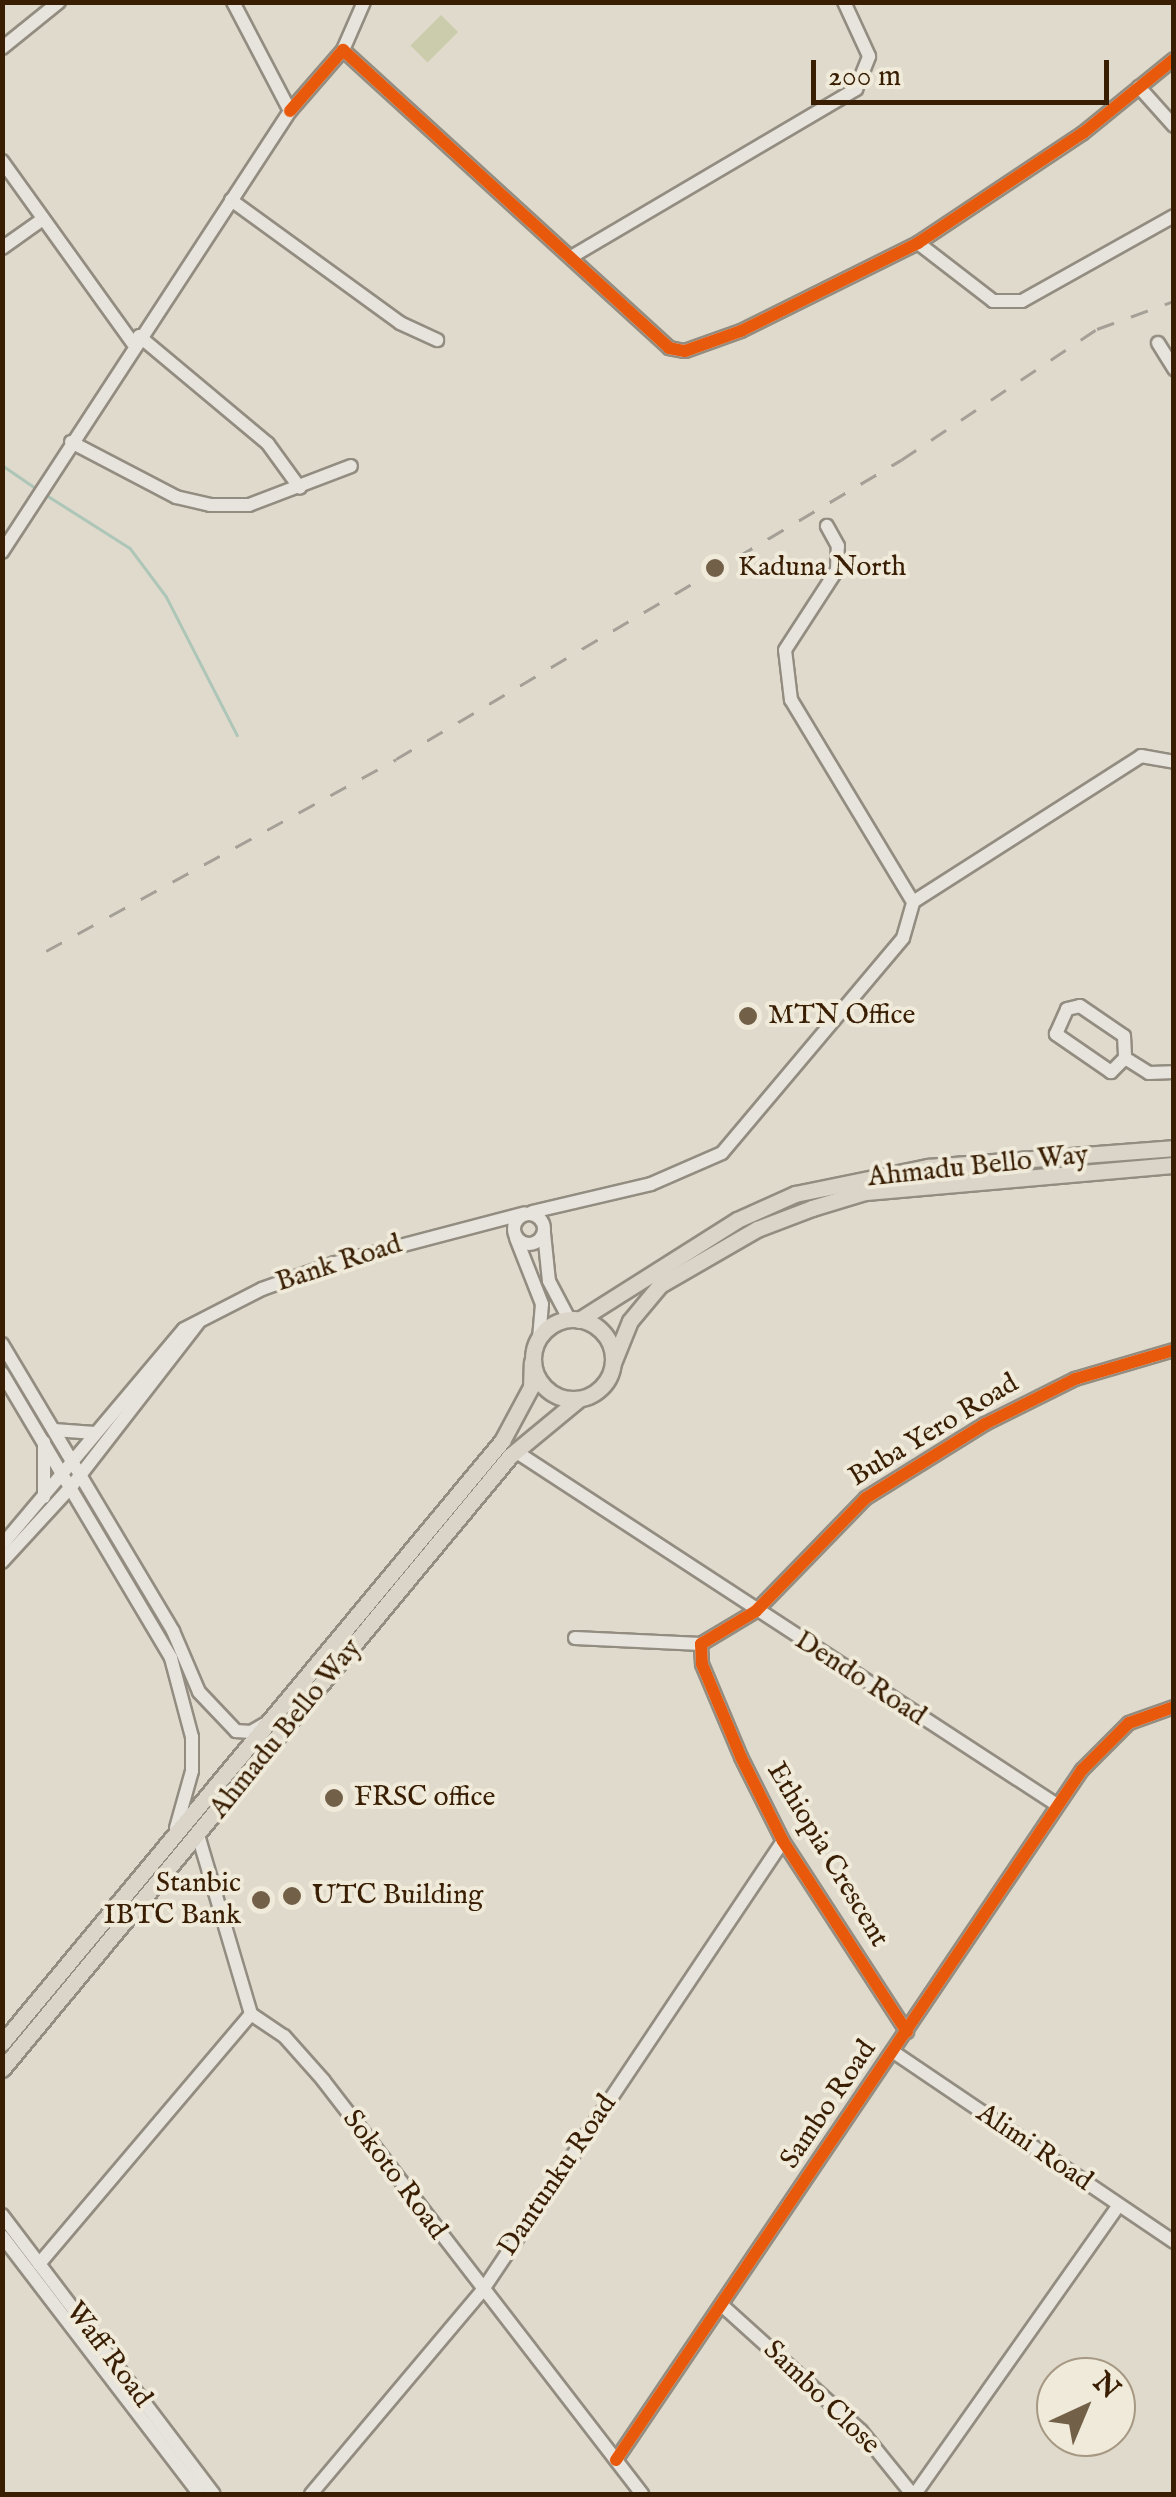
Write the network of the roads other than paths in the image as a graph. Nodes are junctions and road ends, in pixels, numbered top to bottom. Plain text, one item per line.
1 (59, 2) edge
2 (233, 2) edge
3 (364, 2) edge
4 (844, 2) edge
5 (2, 48) edge
6 (344, 50) junction
7 (1174, 59) edge
8 (1140, 87) junction
9 (290, 111) junction
10 (1174, 126) edge
11 (2, 162) edge
12 (231, 200) junction
13 (1174, 216) edge
14 (40, 220) junction
15 (918, 243) junction
16 (2, 248) edge
17 (571, 256) junction
18 (136, 340) junction
19 (438, 340) dead end
20 (1158, 342) dead end
21 (1174, 369) edge
22 (72, 442) junction
23 (351, 466) dead end
24 (300, 488) junction
25 (827, 526) dead end
26 (2, 552) edge
27 (1174, 762) edge
28 (913, 902) junction
29 (1125, 1058) junction
30 (1174, 1072) edge
31 (1174, 1148) edge
32 (1174, 1165) edge
33 (565, 1206) junction
34 (529, 1212) junction
35 (484, 1220) junction
36 (544, 1230) junction
37 (515, 1235) junction
38 (574, 1320) junction
39 (199, 1321) junction
40 (539, 1337) junction
41 (2, 1344) edge
42 (1174, 1350) edge
43 (532, 1362) junction
44 (613, 1363) junction
45 (2, 1372) edge
46 (579, 1400) junction
47 (54, 1430) junction
48 (97, 1432) junction
49 (44, 1442) junction
50 (515, 1451) junction
51 (94, 1456) junction
52 (77, 1468) junction
53 (67, 1481) junction
54 (95, 1498) junction
55 (47, 1503) junction
56 (85, 1510) junction
57 (2, 1545) edge
58 (2, 1562) edge
59 (756, 1611) junction
60 (575, 1638) dead end
61 (701, 1644) junction
62 (1174, 1707) edge
63 (271, 1719) junction
64 (1057, 1806) junction
65 (198, 1835) junction
66 (783, 1841) junction
67 (169, 1842) junction
68 (251, 2014) junction
69 (907, 2032) junction
70 (2, 2043) edge
71 (895, 2053) junction
72 (2, 2068) edge
73 (1118, 2206) junction
74 (2, 2215) edge
75 (2, 2236) edge
76 (1174, 2242) edge
77 (38, 2264) junction
78 (482, 2291) junction
79 (724, 2308) junction
80 (616, 2460) junction
81 (199, 2494) edge
82 (214, 2494) edge
83 (311, 2494) edge
84 (642, 2494) edge
85 (913, 2494) edge

1 - 5 street
2 - 9 street
3 - 6 street
4 - 17 street
6 - 9 street
6 - 17 street
7 - 8 street
8 - 10 street
8 - 15 street
9 - 12 street
11 - 14 street
12 - 18 street
12 - 19 street
13 - 15 street
14 - 16 street
14 - 18 street
15 - 17 street
18 - 22 street
18 - 24 street
20 - 21 street
22 - 24 street
22 - 26 street
23 - 24 street
25 - 28 street
27 - 28 street
28 - 33 street, Bank Road
29 - 29 street
29 - 30 street
31 - 38 main road, Ahmadu Bello Way
32 - 44 main road, Ahmadu Bello Way
33 - 34 street, Bank Road
33 - 36 street
34 - 35 street, Bank Road
34 - 36 street
34 - 37 street
35 - 37 street
35 - 39 street, Bank Road
36 - 37 street
36 - 38 street
37 - 40 street
38 - 40 main road
38 - 44 main road
39 - 48 street, Bank Road
39 - 51 street, Bank Road
40 - 43 main road
41 - 47 street
42 - 59 street, Buba Yero Road
43 - 46 main road
43 - 63 main road, Ahmadu Bello Way
44 - 46 main road
45 - 49 street
46 - 50 main road, Ahmadu Bello Way
47 - 48 street
47 - 52 street
48 - 52 street, Bank Road
49 - 53 street
49 - 55 street
50 - 59 street, Dendo Road
50 - 65 main road, Ahmadu Bello Way
51 - 52 street, Bank Road
51 - 54 street
52 - 53 street, Bank Road
52 - 54 street
53 - 55 street, Bank Road
53 - 56 street
54 - 63 street
55 - 56 street
55 - 57 street
55 - 58 street
56 - 67 street
59 - 61 street
59 - 64 street, Dendo Road
60 - 61 street
61 - 66 street, Ethiopia Crescent
62 - 64 street, Sambo Road
63 - 67 main road, Ahmadu Bello Way
64 - 69 street, Sambo Road
65 - 68 street
65 - 72 main road, Ahmadu Bello Way
66 - 69 street, Ethiopia Crescent
66 - 78 street, Dantunku Road
67 - 70 main road, Ahmadu Bello Way
68 - 77 street
68 - 78 street, Sokoto Road
69 - 71 street, Sambo Road
71 - 73 street, Alimi Road
71 - 79 street, Sambo Road
73 - 76 street, Alimi Road
73 - 85 street
74 - 77 street, Waff Road
75 - 81 street, Waff Road
77 - 82 street, Waff Road
78 - 80 street, Sokoto Road
78 - 83 street, Dantunku Road
79 - 80 street, Sambo Road
79 - 85 street, Sambo Close
80 - 84 street, Sokoto Road

